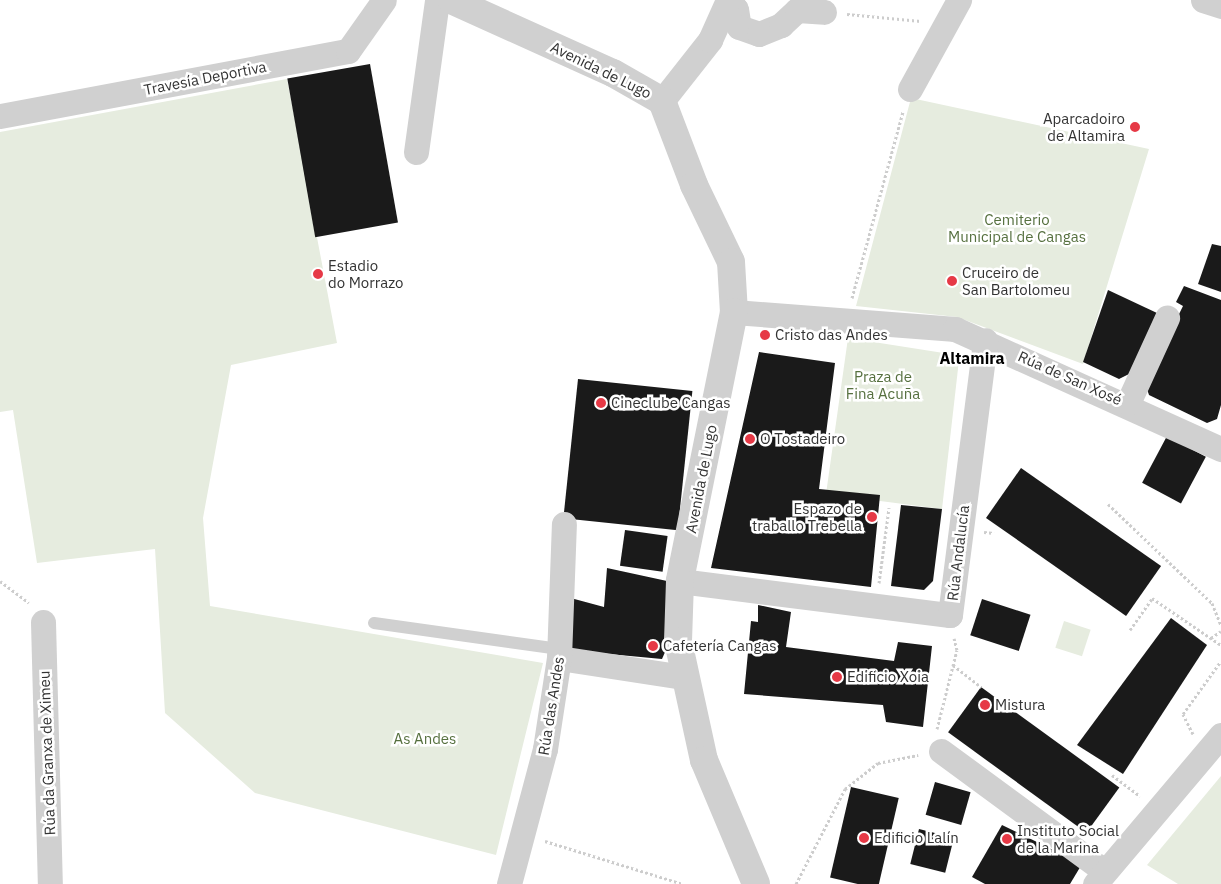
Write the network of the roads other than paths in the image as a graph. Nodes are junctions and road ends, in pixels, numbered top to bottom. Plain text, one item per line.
1 (384, 0) edge
2 (437, 0) edge
3 (451, 0) edge
4 (959, 0) edge
5 (1203, 0) edge
6 (727, 1) edge
7 (1221, 6) edge
8 (824, 12) road end
9 (910, 89) road end
10 (662, 100) junction
11 (0, 116) edge
12 (416, 152) dead end
13 (734, 312) junction
14 (1167, 318) dead end
15 (985, 340) junction
16 (1128, 404) junction
17 (1220, 446) edge
18 (564, 524) dead end
19 (680, 581) junction
20 (44, 622) road end
21 (374, 623) dead end
22 (559, 654) junction
23 (683, 677) junction
24 (1215, 742) edge
25 (941, 751) road end
26 (1099, 877) edge
27 (50, 884) edge
28 (509, 884) edge
29 (756, 884) edge

1 - 11 street, Travesía Deportiva
2 - 12 street
3 - 10 street, Avenida de Lugo
4 - 9 street
5 - 7 street
6 - 8 street
6 - 10 street
10 - 13 street, Avenida de Lugo
13 - 15 street, Rúa de San Xosé
13 - 19 street, Avenida de Lugo
14 - 16 street
15 - 16 street, Rúa de San Xosé
15 - 19 street, Rúa Andalucía
16 - 17 street, Rúa de San Xosé
18 - 22 street, Rúa das Andes
19 - 23 street, Avenida de Lugo
20 - 27 street, Rúa da Granxa de Ximeu
21 - 22 lane
22 - 23 street
22 - 28 street, Rúa das Andes
23 - 29 street, Avenida de Lugo
24 - 26 street
25 - 26 street

